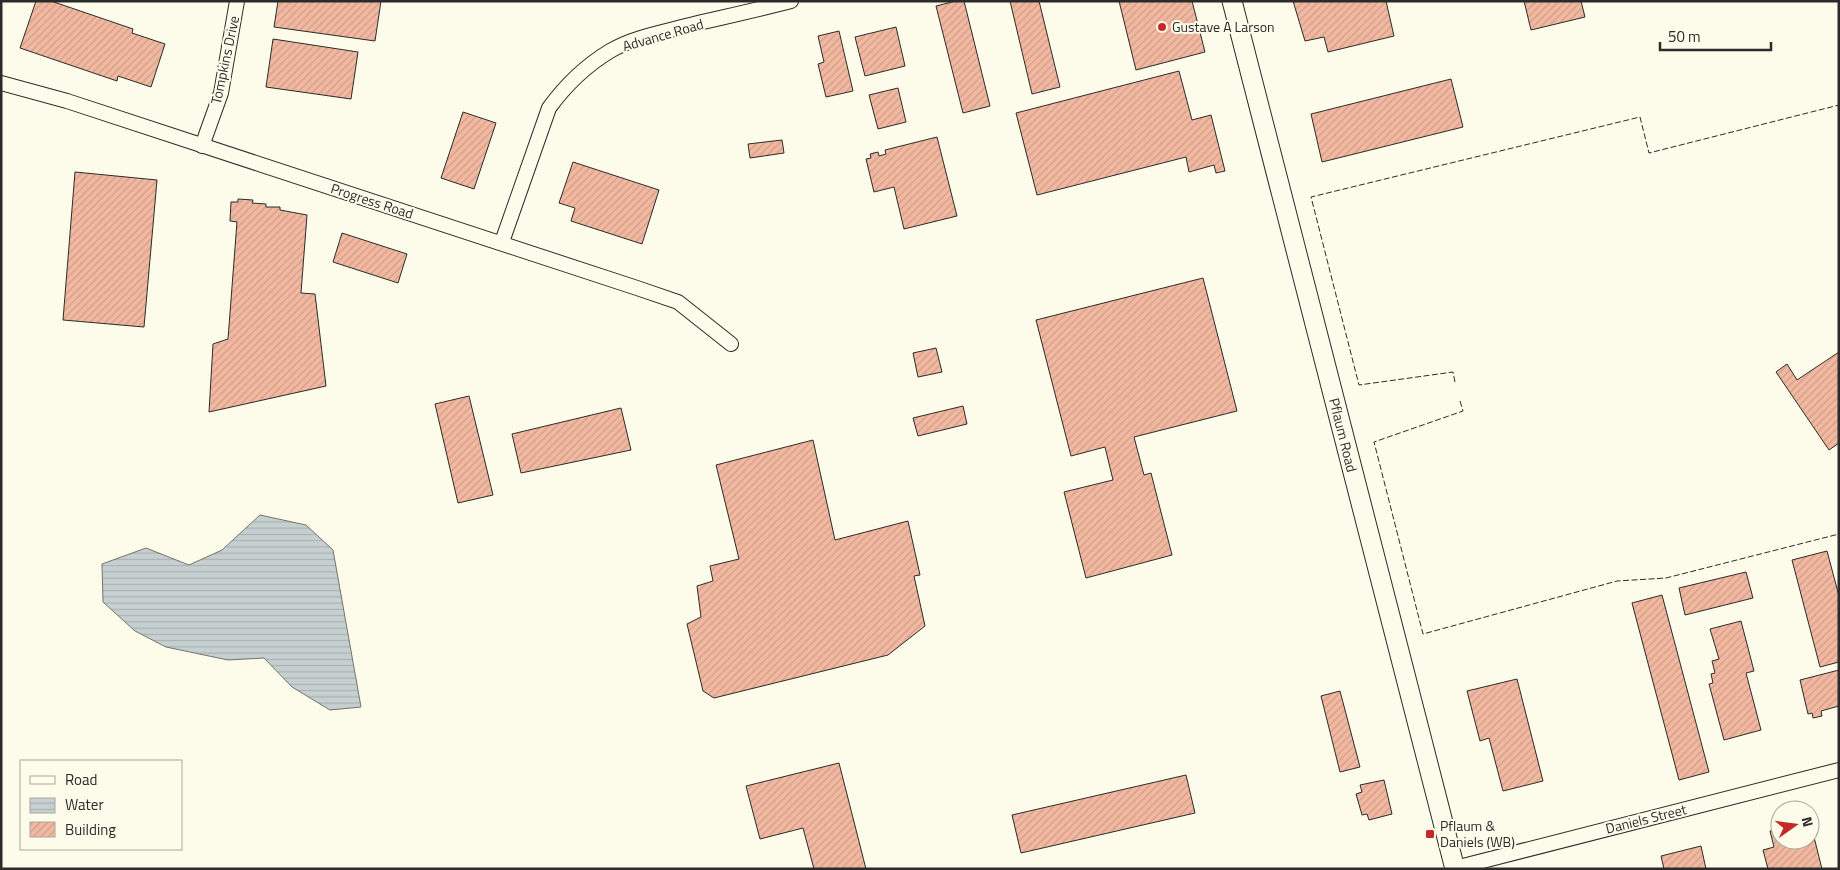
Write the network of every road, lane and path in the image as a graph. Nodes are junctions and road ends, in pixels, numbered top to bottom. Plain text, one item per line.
1 (237, 1) edge
2 (791, 1) edge
3 (1232, 1) edge
4 (1, 83) edge
5 (202, 146) junction
6 (502, 242) junction
7 (731, 344) dead end
8 (1839, 770) edge
9 (1454, 869) edge

1 - 5 street, Tompkins Drive
2 - 6 street, Advance Road
3 - 9 street, Pflaum Road
4 - 5 street, Progress Road
5 - 6 street, Progress Road
6 - 7 street, Progress Road
8 - 9 street, Daniels Street

